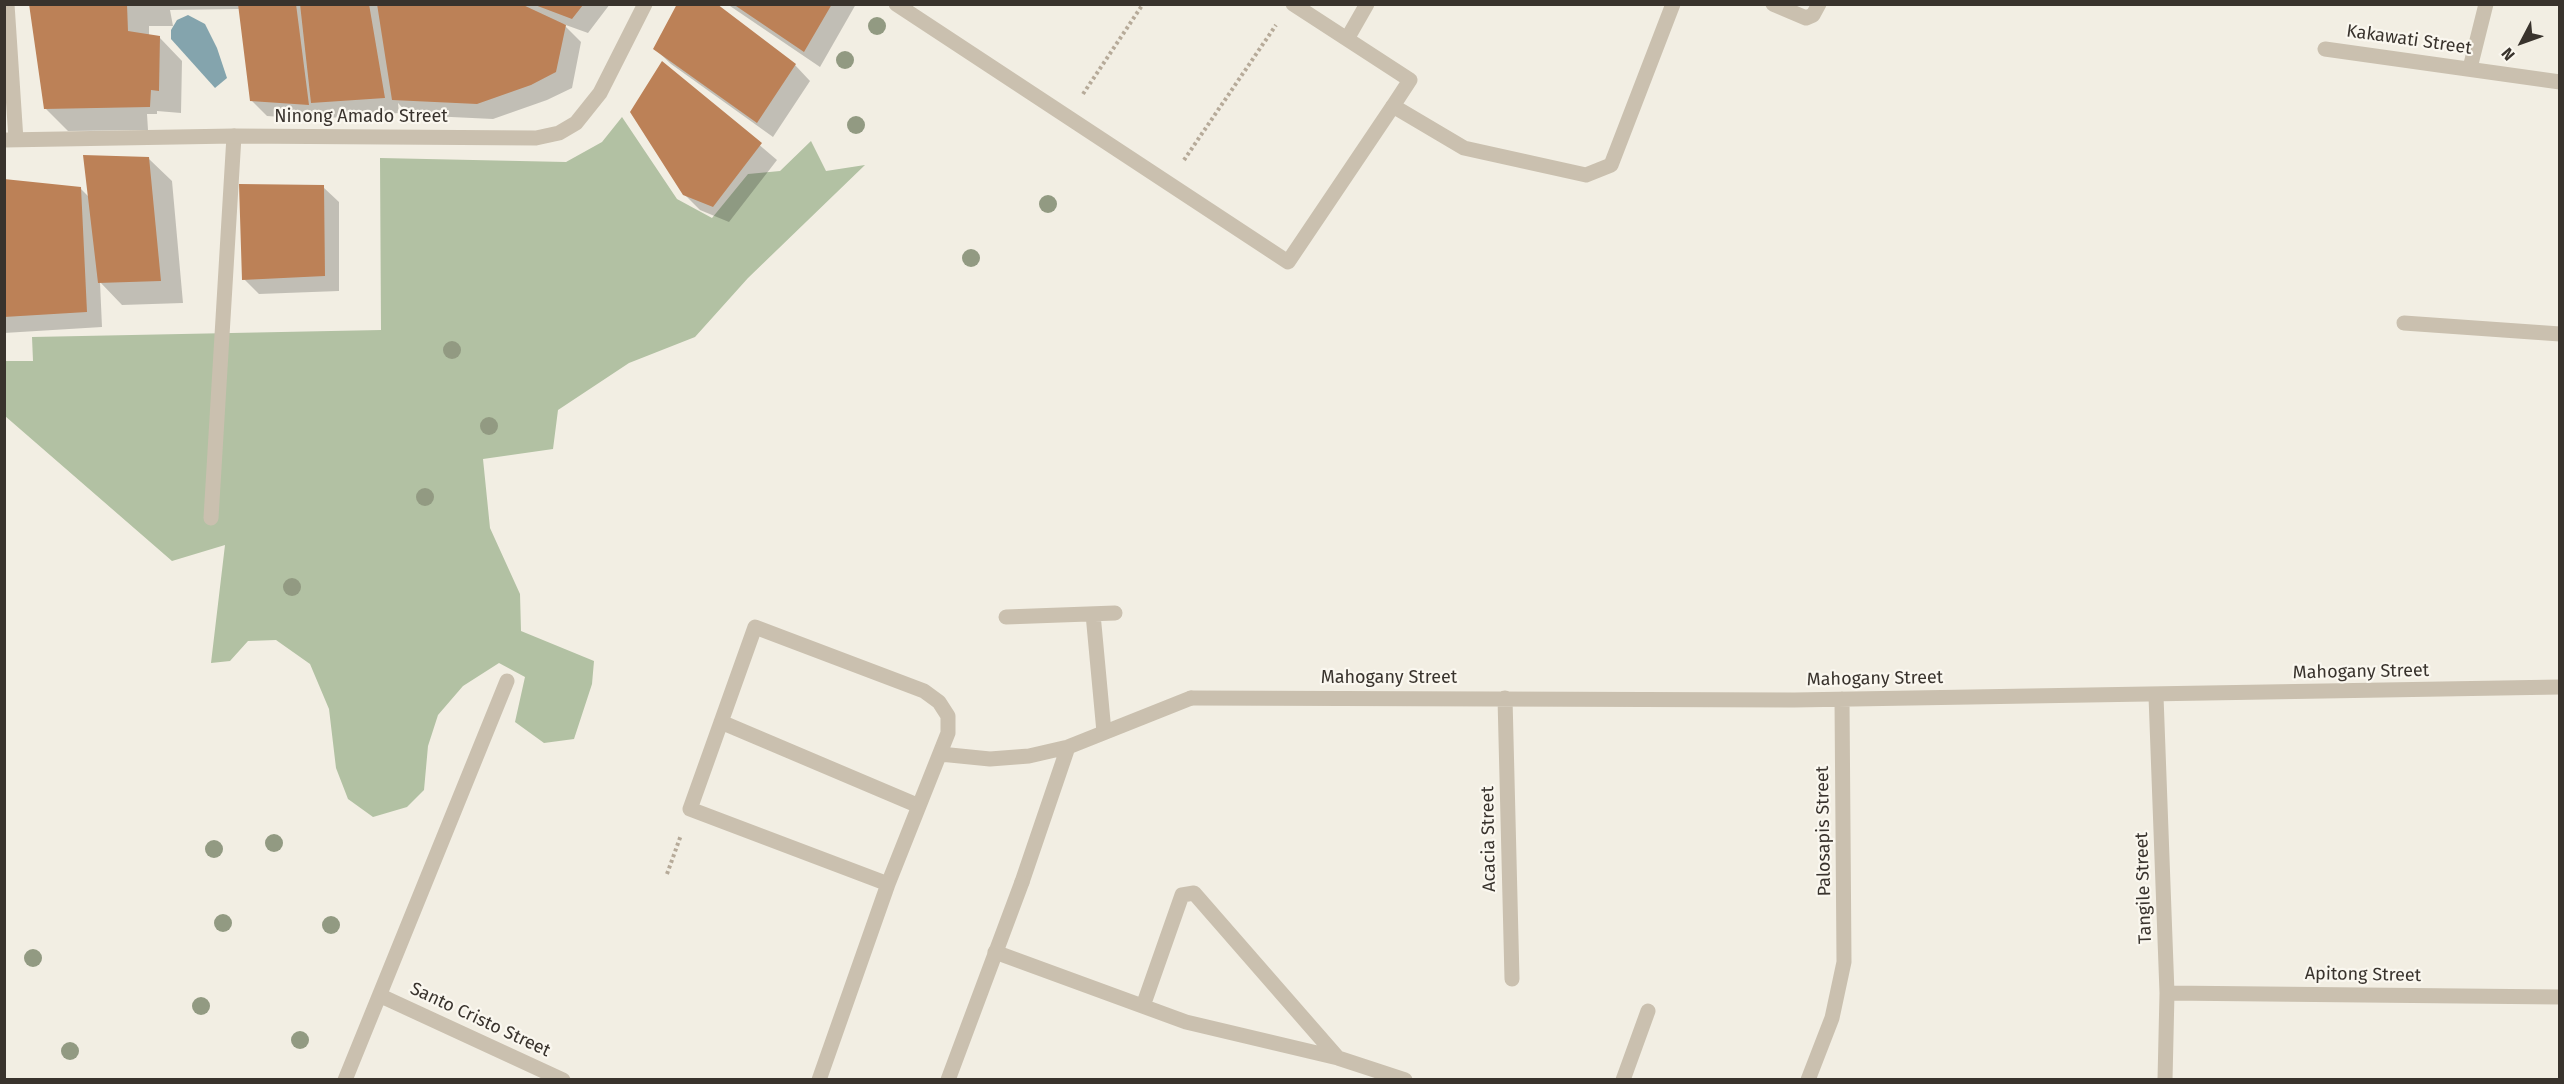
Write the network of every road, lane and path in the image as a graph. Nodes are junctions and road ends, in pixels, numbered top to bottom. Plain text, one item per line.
1 (7, 4) edge
2 (645, 4) edge
3 (896, 4) edge
4 (1143, 4) edge
5 (1293, 4) edge
6 (1367, 4) edge
7 (1673, 4) edge
8 (1773, 4) edge
9 (1820, 4) edge
10 (2486, 4) edge
11 (1277, 23) dead end
12 (1347, 39) junction
13 (2325, 49) dead end
14 (2470, 68) junction
15 (2559, 82) edge
16 (1393, 106) junction
17 (1068, 117) junction
18 (234, 136) junction
19 (10, 140) edge
20 (1168, 183) junction
21 (2404, 323) dead end
22 (2559, 334) edge
23 (211, 518) dead end
24 (1115, 613) dead end
25 (1094, 614) junction
26 (1006, 617) dead end
27 (507, 681) dead end
28 (2559, 687) edge
29 (2157, 696) junction
30 (1505, 698) junction
31 (1842, 699) junction
32 (721, 722) junction
33 (1104, 732) junction
34 (1068, 747) junction
35 (940, 754) junction
36 (919, 806) junction
37 (690, 808) junction
38 (667, 874) dead end
39 (888, 884) junction
40 (994, 952) junction
41 (1512, 979) dead end
42 (2167, 993) junction
43 (381, 996) junction
44 (2559, 997) edge
45 (1143, 1006) junction
46 (1648, 1011) dead end
47 (1338, 1058) junction
48 (949, 1079) edge
49 (345, 1080) edge
50 (563, 1080) edge
51 (819, 1080) edge
52 (1405, 1080) edge
53 (1623, 1080) edge
54 (1808, 1080) edge
55 (2165, 1080) edge

1 - 19 street
2 - 18 street, Ninong Amado Street
3 - 17 street
4 - 17 path
5 - 12 street
6 - 12 street
7 - 16 street
8 - 9 street
10 - 14 street
11 - 20 path
12 - 16 street
13 - 14 street, Kakawati Street
14 - 15 street, Kakawati Street
16 - 20 street
17 - 20 street
18 - 19 street, Ninong Amado Street
18 - 23 street
21 - 22 street
24 - 25 street
25 - 26 street
25 - 33 street
27 - 43 street
28 - 29 street, Mahogany Street
29 - 31 street, Mahogany Street
29 - 42 street, Tangile Street
30 - 31 street, Mahogany Street
30 - 33 street, Mahogany Street
30 - 41 street, Acacia Street
31 - 54 street, Palosapis Street
32 - 35 street
32 - 36 street
32 - 37 street
33 - 34 street
34 - 35 street
34 - 40 street
35 - 36 street
36 - 39 street
37 - 38 path
37 - 39 street
39 - 51 street
40 - 45 street
40 - 48 street
42 - 44 street, Apitong Street
42 - 55 street, Tangile Street
43 - 49 street
43 - 50 street, Santo Cristo Street
45 - 47 street
45 - 47 street
46 - 53 street
47 - 52 street

